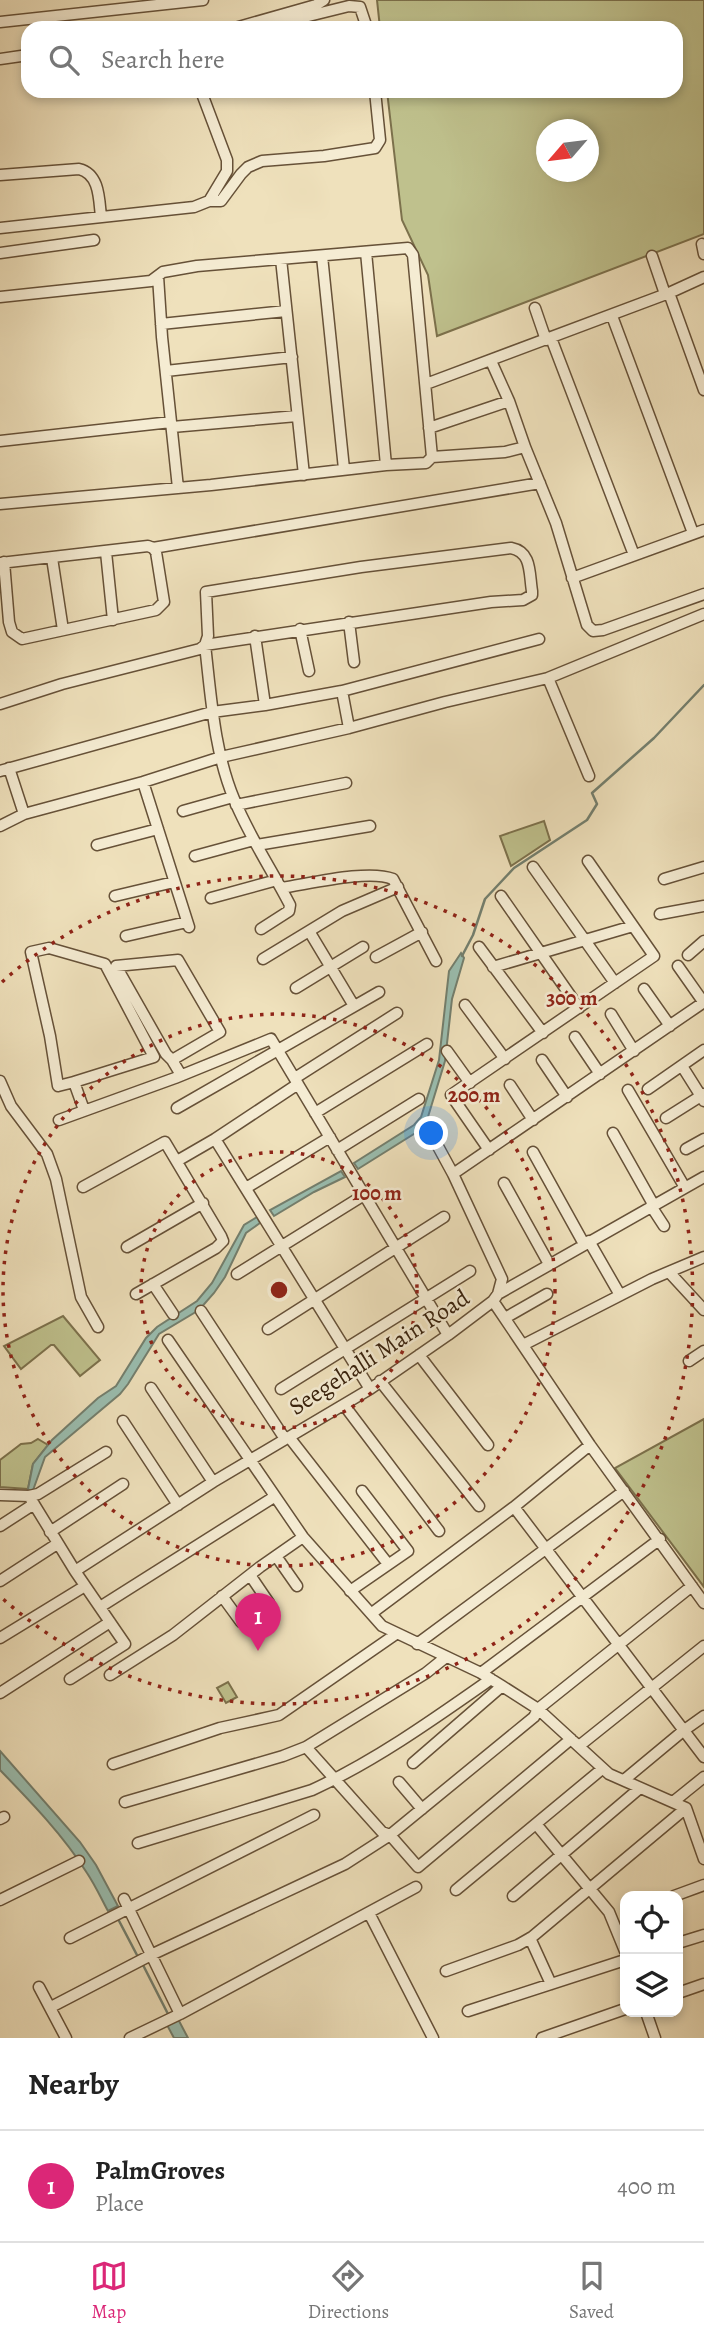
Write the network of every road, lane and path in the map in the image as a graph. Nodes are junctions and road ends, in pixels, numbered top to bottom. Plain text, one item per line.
1 (203, 0) edge
2 (324, 0) edge
3 (260, 21) edge
4 (288, 21) edge
5 (365, 21) edge
6 (0, 22) edge
7 (21, 56) edge
8 (0, 60) edge
9 (204, 98) edge
10 (376, 98) edge
11 (0, 175) edge
12 (209, 201) junction
13 (101, 217) junction
14 (0, 228) edge
15 (94, 240) dead end
16 (366, 252) junction
17 (0, 253) edge
18 (322, 256) junction
19 (652, 256) dead end
20 (281, 259) junction
21 (158, 276) junction
22 (704, 277) edge
23 (667, 293) junction
24 (0, 297) edge
25 (535, 308) dead end
26 (286, 311) junction
27 (611, 316) junction
28 (161, 324) junction
29 (548, 339) junction
30 (292, 358) junction
31 (491, 361) junction
32 (166, 371) junction
33 (426, 384) junction
34 (704, 390) edge
35 (509, 401) junction
36 (298, 416) junction
37 (171, 424) junction
38 (429, 428) junction
39 (0, 441) edge
40 (525, 447) junction
41 (432, 457) junction
42 (386, 465) junction
43 (344, 470) junction
44 (304, 475) junction
45 (540, 484) junction
46 (178, 488) junction
47 (0, 504) edge
48 (699, 532) edge
49 (153, 548) junction
50 (106, 552) junction
51 (634, 555) junction
52 (52, 558) junction
53 (2, 563) edge
54 (572, 578) junction
55 (704, 594) edge
56 (704, 614) edge
57 (113, 620) junction
58 (349, 622) junction
59 (300, 629) junction
60 (63, 630) junction
61 (255, 636) junction
62 (539, 639) dead end
63 (205, 645) junction
64 (354, 662) dead end
65 (309, 671) dead end
66 (548, 678) junction
67 (342, 691) junction
68 (0, 704) edge
69 (265, 705) junction
70 (212, 712) junction
71 (349, 728) junction
72 (221, 757) junction
73 (5, 769) edge
74 (590, 776) dead end
75 (143, 782) junction
76 (346, 783) dead end
77 (235, 801) junction
78 (183, 811) dead end
79 (24, 814) junction
80 (0, 826) edge
81 (370, 826) dead end
82 (158, 829) junction
83 (255, 842) junction
84 (97, 845) dead end
85 (195, 856) dead end
86 (588, 861) dead end
87 (533, 867) dead end
88 (704, 867) edge
89 (664, 879) dead end
90 (174, 882) junction
91 (279, 884) junction
92 (398, 887) junction
93 (115, 896) dead end
94 (501, 896) dead end
95 (211, 898) dead end
96 (704, 906) edge
97 (660, 914) dead end
98 (633, 926) junction
99 (261, 929) dead end
100 (309, 931) junction
101 (422, 932) junction
102 (126, 936) dead end
103 (584, 940) junction
104 (704, 942) edge
105 (363, 947) dead end
106 (478, 947) dead end
107 (541, 952) junction
108 (688, 955) dead end
109 (376, 957) dead end
110 (263, 960) dead end
111 (436, 961) dead end
112 (678, 966) dead end
113 (330, 967) junction
114 (493, 967) junction
115 (615, 983) junction
116 (296, 988) dead end
117 (644, 989) dead end
118 (379, 992) dead end
119 (704, 1003) edge
120 (465, 1005) dead end
121 (354, 1006) junction
122 (579, 1008) junction
123 (397, 1013) dead end
124 (611, 1014) dead end
125 (670, 1026) junction
126 (542, 1033) junction
127 (575, 1037) dead end
128 (427, 1045) dead end
129 (277, 1049) junction
130 (704, 1050) edge
131 (447, 1051) dead end
132 (634, 1051) junction
133 (505, 1059) junction
134 (172, 1060) junction
135 (542, 1060) dead end
136 (682, 1066) junction
137 (600, 1074) junction
138 (181, 1075) junction
139 (0, 1081) edge
140 (296, 1081) junction
141 (74, 1082) junction
142 (470, 1083) junction
143 (510, 1084) dead end
144 (648, 1089) dead end
145 (628, 1090) dead end
146 (567, 1097) junction
147 (703, 1097) edge
148 (419, 1099) dead end
149 (177, 1108) dead end
150 (84, 1110) junction
151 (315, 1113) junction
152 (666, 1118) dead end
153 (59, 1120) dead end
154 (533, 1120) junction
155 (428, 1128) dead end
156 (613, 1133) dead end
157 (330, 1137) junction
158 (215, 1139) junction
159 (704, 1139) edge
160 (686, 1149) dead end
161 (337, 1150) junction
162 (489, 1150) junction
163 (533, 1152) dead end
164 (177, 1161) junction
165 (453, 1174) junction
166 (704, 1177) edge
167 (505, 1183) dead end
168 (684, 1186) junction
169 (83, 1187) dead end
170 (246, 1188) junction
171 (364, 1195) junction
172 (203, 1203) junction
173 (652, 1205) junction
174 (444, 1217) dead end
175 (664, 1226) dead end
176 (586, 1242) junction
177 (281, 1246) junction
178 (127, 1247) dead end
179 (396, 1248) junction
180 (704, 1257) edge
181 (549, 1264) junction
182 (470, 1271) dead end
183 (669, 1272) junction
184 (237, 1274) dead end
185 (153, 1284) junction
186 (136, 1294) dead end
187 (547, 1294) dead end
188 (620, 1295) junction
189 (426, 1297) junction
190 (496, 1298) junction
191 (315, 1299) junction
192 (704, 1310) edge
193 (201, 1311) dead end
194 (173, 1314) dead end
195 (505, 1318) junction
196 (98, 1327) dead end
197 (268, 1329) dead end
198 (448, 1335) junction
199 (168, 1340) dead end
200 (523, 1345) junction
201 (344, 1350) junction
202 (704, 1351) edge
203 (419, 1355) junction
204 (689, 1361) dead end
205 (380, 1381) junction
206 (151, 1388) dead end
207 (281, 1389) dead end
208 (370, 1389) junction
209 (344, 1405) junction
210 (123, 1421) dead end
211 (287, 1438) junction
212 (488, 1445) dead end
213 (590, 1445) junction
214 (106, 1452) dead end
215 (249, 1461) junction
216 (213, 1482) junction
217 (123, 1484) dead end
218 (362, 1491) dead end
219 (624, 1491) junction
220 (0, 1495) edge
221 (274, 1497) junction
222 (32, 1500) junction
223 (178, 1505) junction
224 (480, 1506) dead end
225 (514, 1507) junction
226 (0, 1526) edge
227 (439, 1531) dead end
228 (50, 1532) junction
229 (303, 1537) junction
230 (660, 1539) junction
231 (57, 1544) junction
232 (545, 1548) junction
233 (276, 1556) junction
234 (388, 1564) junction
235 (75, 1571) junction
236 (250, 1575) junction
237 (0, 1581) edge
238 (85, 1586) junction
239 (297, 1586) dead end
240 (692, 1586) junction
241 (350, 1591) junction
242 (222, 1596) junction
243 (581, 1596) junction
244 (269, 1603) dead end
245 (704, 1603) edge
246 (100, 1607) junction
247 (372, 1614) junction
248 (110, 1622) junction
249 (241, 1622) dead end
250 (396, 1634) junction
251 (0, 1638) edge
252 (417, 1644) junction
253 (620, 1646) junction
254 (704, 1646) edge
255 (446, 1657) junction
256 (481, 1673) junction
257 (110, 1675) dead end
258 (70, 1679) dead end
259 (491, 1679) junction
260 (502, 1686) junction
261 (650, 1688) junction
262 (0, 1693) edge
263 (538, 1709) junction
264 (704, 1716) edge
265 (683, 1731) junction
266 (575, 1742) junction
267 (306, 1747) junction
268 (704, 1757) edge
269 (413, 1763) dead end
270 (113, 1764) dead end
271 (602, 1769) junction
272 (704, 1777) edge
273 (335, 1779) junction
274 (624, 1780) junction
275 (399, 1782) dead end
276 (640, 1788) junction
277 (125, 1802) dead end
278 (673, 1802) junction
279 (686, 1808) junction
280 (422, 1809) junction
281 (314, 1815) dead end
282 (536, 1825) junction
283 (390, 1835) junction
284 (138, 1843) dead end
285 (561, 1855) junction
286 (704, 1860) edge
287 (79, 1861) dead end
288 (704, 1885) edge
289 (416, 1887) dead end
290 (589, 1889) junction
291 (456, 1890) dead end
292 (683, 1893) edge
293 (513, 1896) dead end
294 (0, 1900) edge
295 (126, 1903) junction
296 (369, 1913) junction
297 (620, 1916) edge
298 (613, 1919) junction
299 (704, 1934) edge
300 (70, 1938) dead end
301 (530, 1938) junction
302 (620, 1938) edge
303 (683, 1941) edge
304 (153, 1954) junction
305 (620, 1962) edge
306 (446, 1971) dead end
307 (551, 1984) junction
308 (704, 1984) edge
309 (38, 1987) dead end
310 (683, 1991) edge
311 (51, 2007) junction
312 (468, 2011) dead end
313 (620, 2012) edge
314 (180, 2014) junction
315 (648, 2017) edge
316 (66, 2038) edge
317 (130, 2038) edge
318 (433, 2038) edge
319 (542, 2038) edge
320 (654, 2038) edge

1 - 6 street
2 - 3 street
4 - 5 street
7 - 8 street
9 - 12 street
10 - 12 street
11 - 13 street
12 - 13 street
13 - 14 street
15 - 17 street
16 - 18 street
16 - 33 street
16 - 42 street
18 - 20 street
18 - 43 street
19 - 23 street
20 - 21 street
20 - 26 street
21 - 24 street
21 - 28 street
22 - 23 street
23 - 27 street
23 - 34 street
25 - 29 street
26 - 28 street
26 - 30 street
27 - 29 street
27 - 48 street
28 - 32 street
29 - 31 street
29 - 51 street
30 - 32 street
30 - 36 street
31 - 33 street
31 - 35 street
32 - 37 street
33 - 38 street
35 - 38 street
35 - 40 street
36 - 37 street
36 - 44 street
37 - 39 street
37 - 46 street
38 - 41 street
40 - 41 street
40 - 45 street
41 - 42 street
42 - 43 street
43 - 44 street
44 - 46 street
45 - 49 street
45 - 54 street
46 - 47 street
48 - 51 street
49 - 50 street
49 - 57 street
50 - 52 street
50 - 57 street
51 - 54 street
52 - 53 street
52 - 60 street
53 - 60 street
54 - 55 street
56 - 66 street
57 - 60 street
58 - 59 street
58 - 63 street
58 - 64 street
59 - 61 street
59 - 65 street
61 - 63 street
61 - 69 street
62 - 67 street
63 - 68 street
63 - 70 street
66 - 71 street
66 - 74 street
67 - 69 street
67 - 71 street
69 - 70 street
70 - 72 street
70 - 73 street
71 - 72 street
72 - 75 street
72 - 77 street
73 - 79 street
75 - 79 street
75 - 82 street
76 - 77 street
77 - 78 street
77 - 83 street
79 - 80 street
81 - 83 street
82 - 84 street
82 - 90 street
83 - 85 street
83 - 91 street
86 - 98 street
87 - 103 street
88 - 89 street
90 - 93 street
90 - 102 street
91 - 92 street
91 - 95 street
91 - 99 street
92 - 100 street
92 - 101 street
94 - 107 street
96 - 97 street
98 - 103 street
98 - 115 street
100 - 110 street
100 - 113 street
101 - 109 street
101 - 111 street
103 - 107 street
103 - 115 street
104 - 108 street
105 - 113 street
106 - 114 street
107 - 114 street
107 - 122 street
112 - 119 street
113 - 116 street
113 - 121 street
114 - 126 street
115 - 122 street
117 - 125 street
118 - 121 street
119 - 125 street
120 - 133 street
121 - 129 street
122 - 126 street
123 - 140 street
124 - 132 street
125 - 132 street
126 - 133 street
127 - 137 street
128 - 151 street
129 - 138 street
129 - 140 street
129 - 149 street
130 - 136 street
131 - 142 street
132 - 137 street
133 - 142 street
134 - 134 street
134 - 138 street
135 - 146 street
136 - 144 street
136 - 147 street
137 - 146 street
138 - 150 street
139 - 196 street
140 - 151 street
140 - 158 street
141 - 141 street
141 - 150 street
142 - 162 street
143 - 154 street
145 - 168 street
146 - 154 street
147 - 152 street
148 - 161 street
150 - 153 street
151 - 157 street
154 - 162 street
155 - 165 street
156 - 173 street
157 - 161 street
157 - 170 street
158 - 164 street
158 - 170 street
159 - 160 street
161 - 171 street
162 - 165 street
163 - 176 street
164 - 169 street
164 - 172 street
165 - 190 street
166 - 168 street
167 - 181 street
168 - 173 street
170 - 177 street
171 - 177 street
171 - 179 street
172 - 178 street
172 - 185 street
173 - 175 street
173 - 176 street
174 - 179 street
176 - 181 street
176 - 188 street
177 - 184 street
177 - 191 street
179 - 189 street
179 - 191 street
180 - 183 street
181 - 190 street
182 - 189 street
183 - 188 street
183 - 192 street
185 - 186 street
185 - 194 street
187 - 195 street
188 - 200 street
189 - 198 street
189 - 201 street
190 - 195 street, Seegehalli Main Road
190 - 198 street, Seegehalli Main Road
191 - 197 street
191 - 201 street
193 - 211 street
195 - 200 street, Seegehalli Main Road
198 - 203 street, Seegehalli Main Road
199 - 215 street
200 - 213 street, Seegehalli Main Road
201 - 207 street
201 - 208 street
202 - 204 street
203 - 205 street, Seegehalli Main Road
203 - 212 street
205 - 208 street, Seegehalli Main Road
205 - 224 street
206 - 216 street
208 - 209 street, Seegehalli Main Road
209 - 211 street, Seegehalli Main Road
209 - 227 street
210 - 223 street
211 - 215 street, Seegehalli Main Road
211 - 234 street
213 - 219 street, Seegehalli Main Road
213 - 225 street
214 - 222 street
215 - 216 street, Seegehalli Main Road
215 - 221 street
216 - 223 street, Seegehalli Main Road
217 - 228 street
218 - 234 street
219 - 230 street, Seegehalli Main Road
219 - 232 street
220 - 222 street
221 - 229 street
221 - 246 street
222 - 226 street
222 - 228 street
223 - 235 street, Seegehalli Main Road
225 - 232 street
225 - 247 street
228 - 231 street
229 - 233 street
229 - 241 street
230 - 240 street, Seegehalli Main Road
230 - 243 street
231 - 235 street
231 - 237 street
232 - 243 street
232 - 252 street
233 - 236 street
233 - 239 street
234 - 241 street
235 - 238 street
236 - 242 street
236 - 244 street
238 - 246 street
238 - 251 street
240 - 245 street, Seegehalli Main Road
240 - 253 street
241 - 247 street
242 - 249 street
242 - 257 street
243 - 253 street
243 - 256 street
246 - 248 street
247 - 250 street
248 - 258 street
248 - 262 street
250 - 252 street
250 - 270 street
252 - 255 street
253 - 261 street
253 - 263 street
254 - 261 street
255 - 256 street
255 - 267 street
256 - 259 street
259 - 260 street
259 - 273 street
260 - 263 street
260 - 269 street
261 - 265 street
261 - 266 street
263 - 266 street
263 - 280 street
264 - 265 street
265 - 268 street
265 - 274 street
266 - 271 street
266 - 283 street
267 - 273 street
267 - 277 street
271 - 274 street
271 - 282 street
272 - 278 street
273 - 283 street
273 - 284 street
274 - 276 street
275 - 280 street
276 - 278 street
276 - 285 street
278 - 279 street
279 - 286 street
279 - 290 street
280 - 283 street
281 - 295 street
282 - 285 street
282 - 291 street
283 - 304 street
285 - 290 street
285 - 293 street
287 - 294 street
288 - 292 street
289 - 296 street
290 - 298 street
290 - 301 street
295 - 300 street
295 - 304 street
296 - 314 street
296 - 318 street
297 - 298 street
298 - 302 street
299 - 303 street
301 - 306 street
301 - 307 street
304 - 311 street
304 - 314 street
305 - 307 street
307 - 312 street
308 - 310 street
309 - 311 street
311 - 316 street
313 - 319 street
314 - 317 street
315 - 320 street

